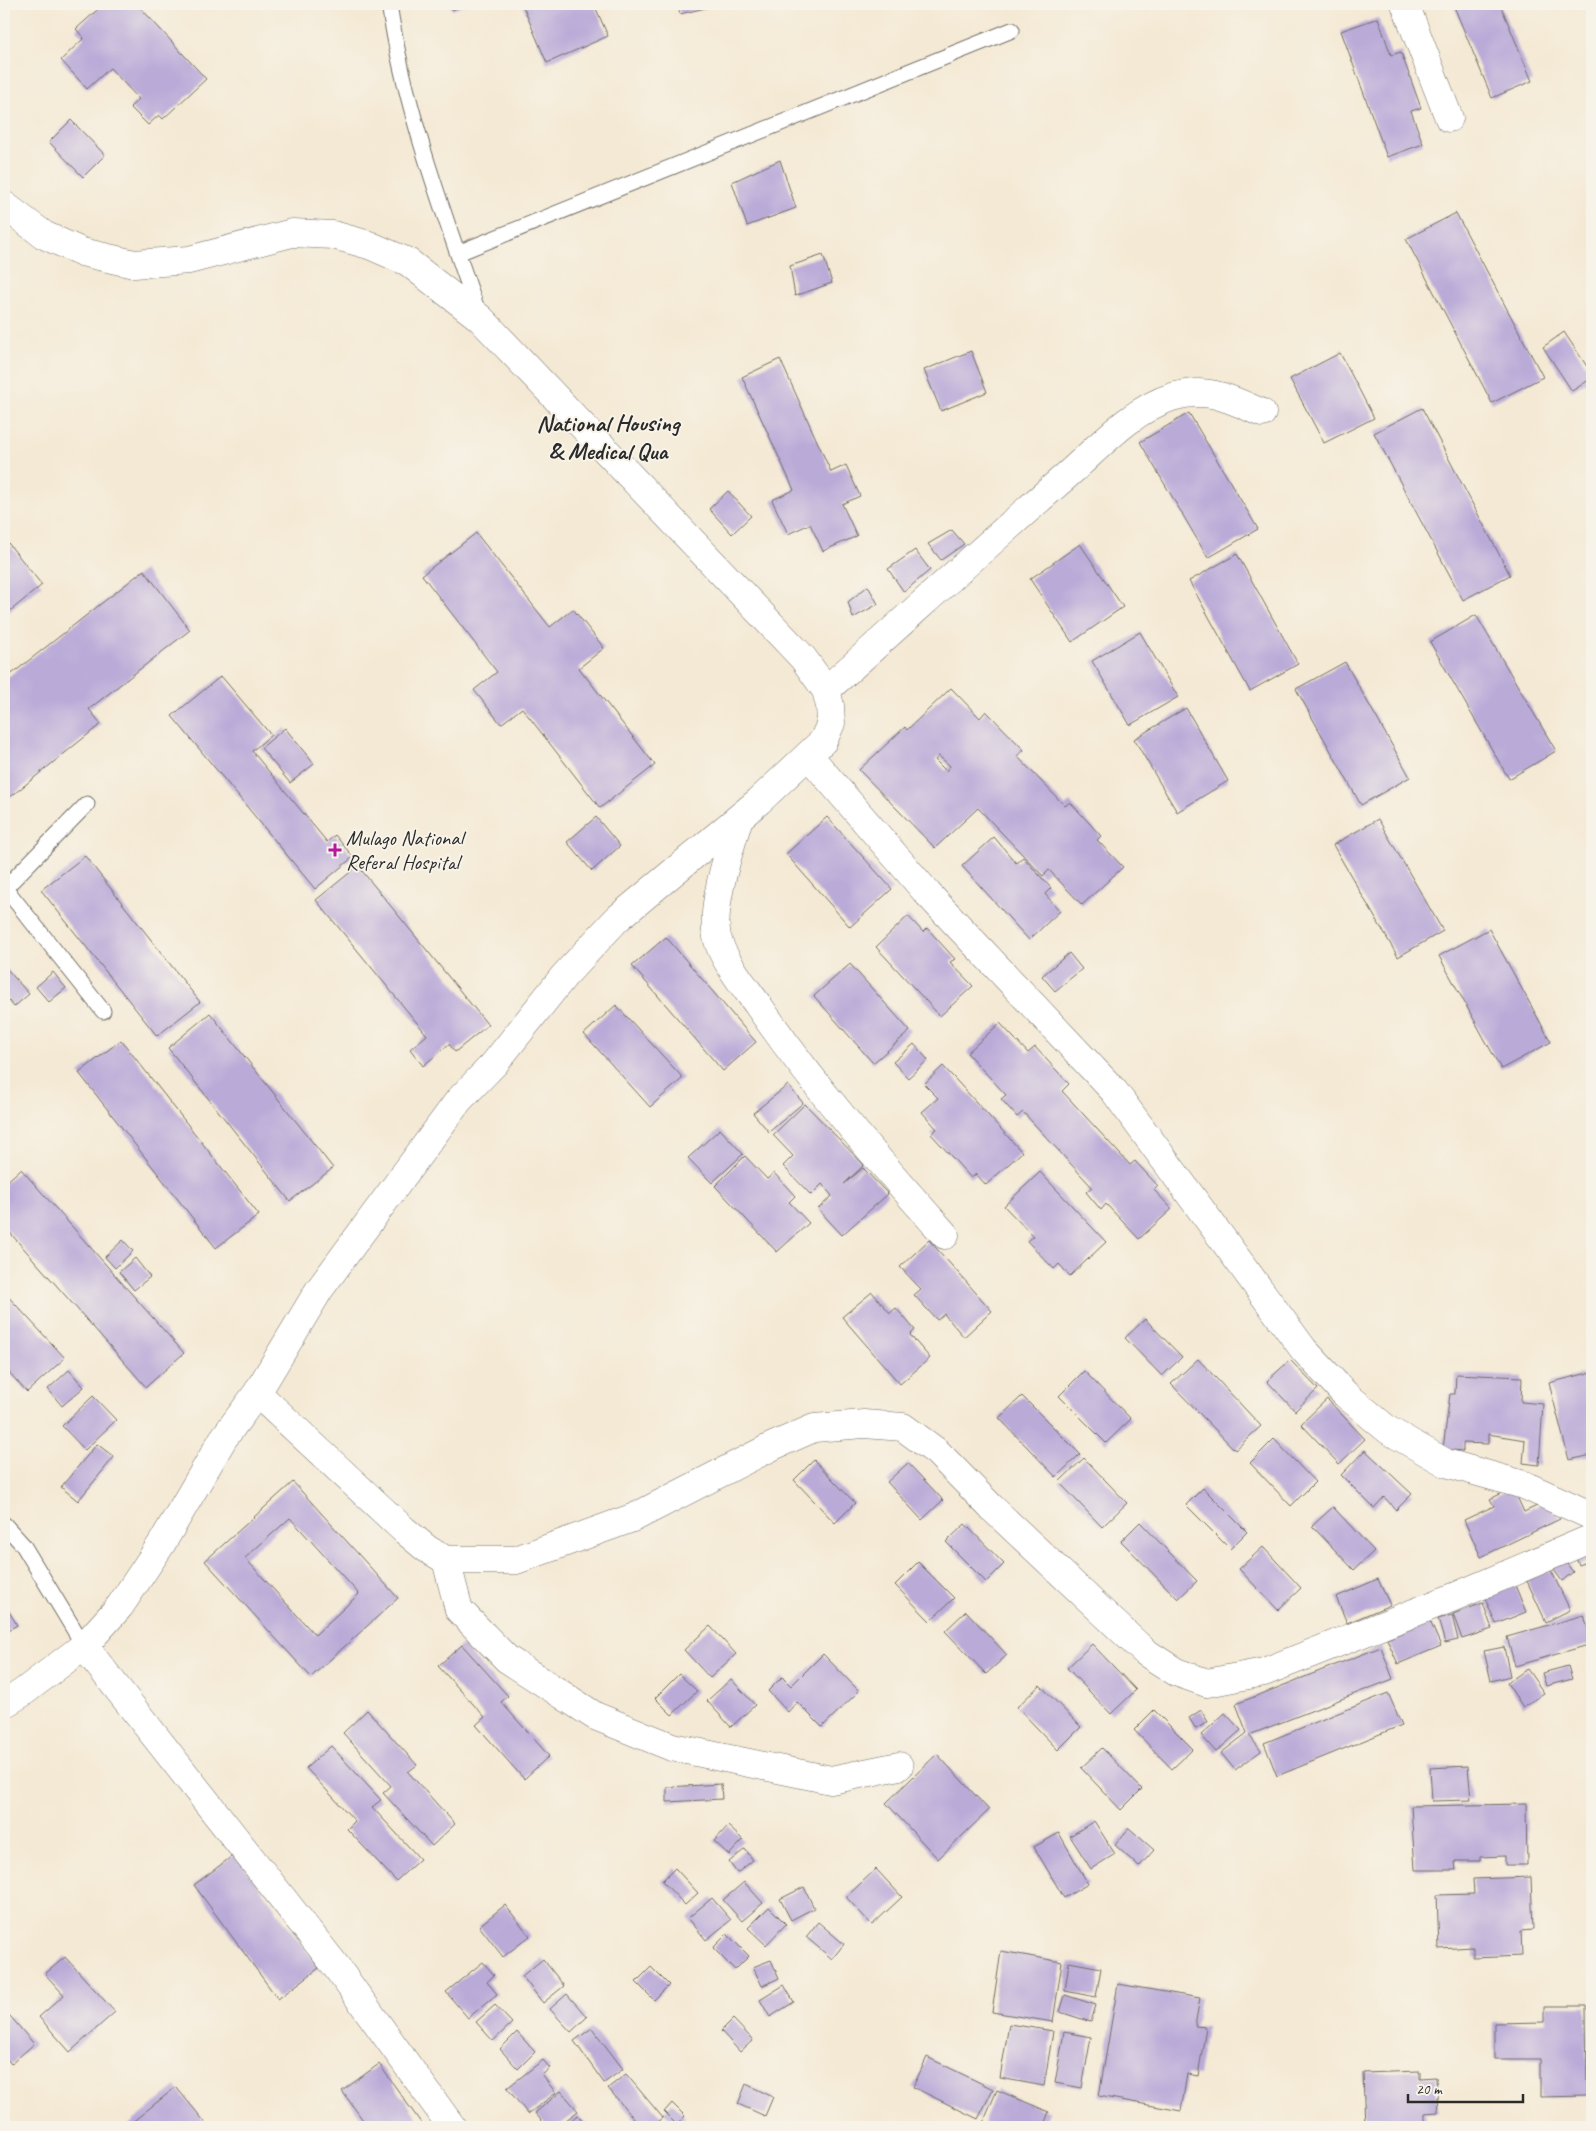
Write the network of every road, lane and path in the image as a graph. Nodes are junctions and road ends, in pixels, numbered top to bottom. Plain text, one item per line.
1 (389, 4) edge
2 (1406, 4) edge
3 (1012, 30) dead end
4 (1449, 118) dead end
5 (4, 205) edge
6 (458, 253) junction
7 (480, 318) junction
8 (1262, 414) dead end
9 (826, 690) junction
10 (809, 756) junction
11 (87, 804) dead end
12 (738, 818) junction
13 (4, 889) edge
14 (103, 1011) dead end
15 (945, 1235) dead end
16 (257, 1393) junction
17 (1592, 1516) edge
18 (4, 1524) edge
19 (1592, 1538) edge
20 (446, 1560) junction
21 (84, 1646) junction
22 (4, 1704) edge
23 (899, 1766) dead end
24 (452, 2127) edge

1 - 6 lane
2 - 4 street
3 - 6 lane
5 - 7 street
6 - 7 lane
7 - 9 street
8 - 9 street
9 - 10 street
10 - 12 street
10 - 17 street
11 - 13 lane
12 - 15 street
12 - 16 street
13 - 14 lane
16 - 20 street
16 - 21 street
18 - 21 lane
19 - 20 street
20 - 23 street
21 - 22 street
21 - 24 street

